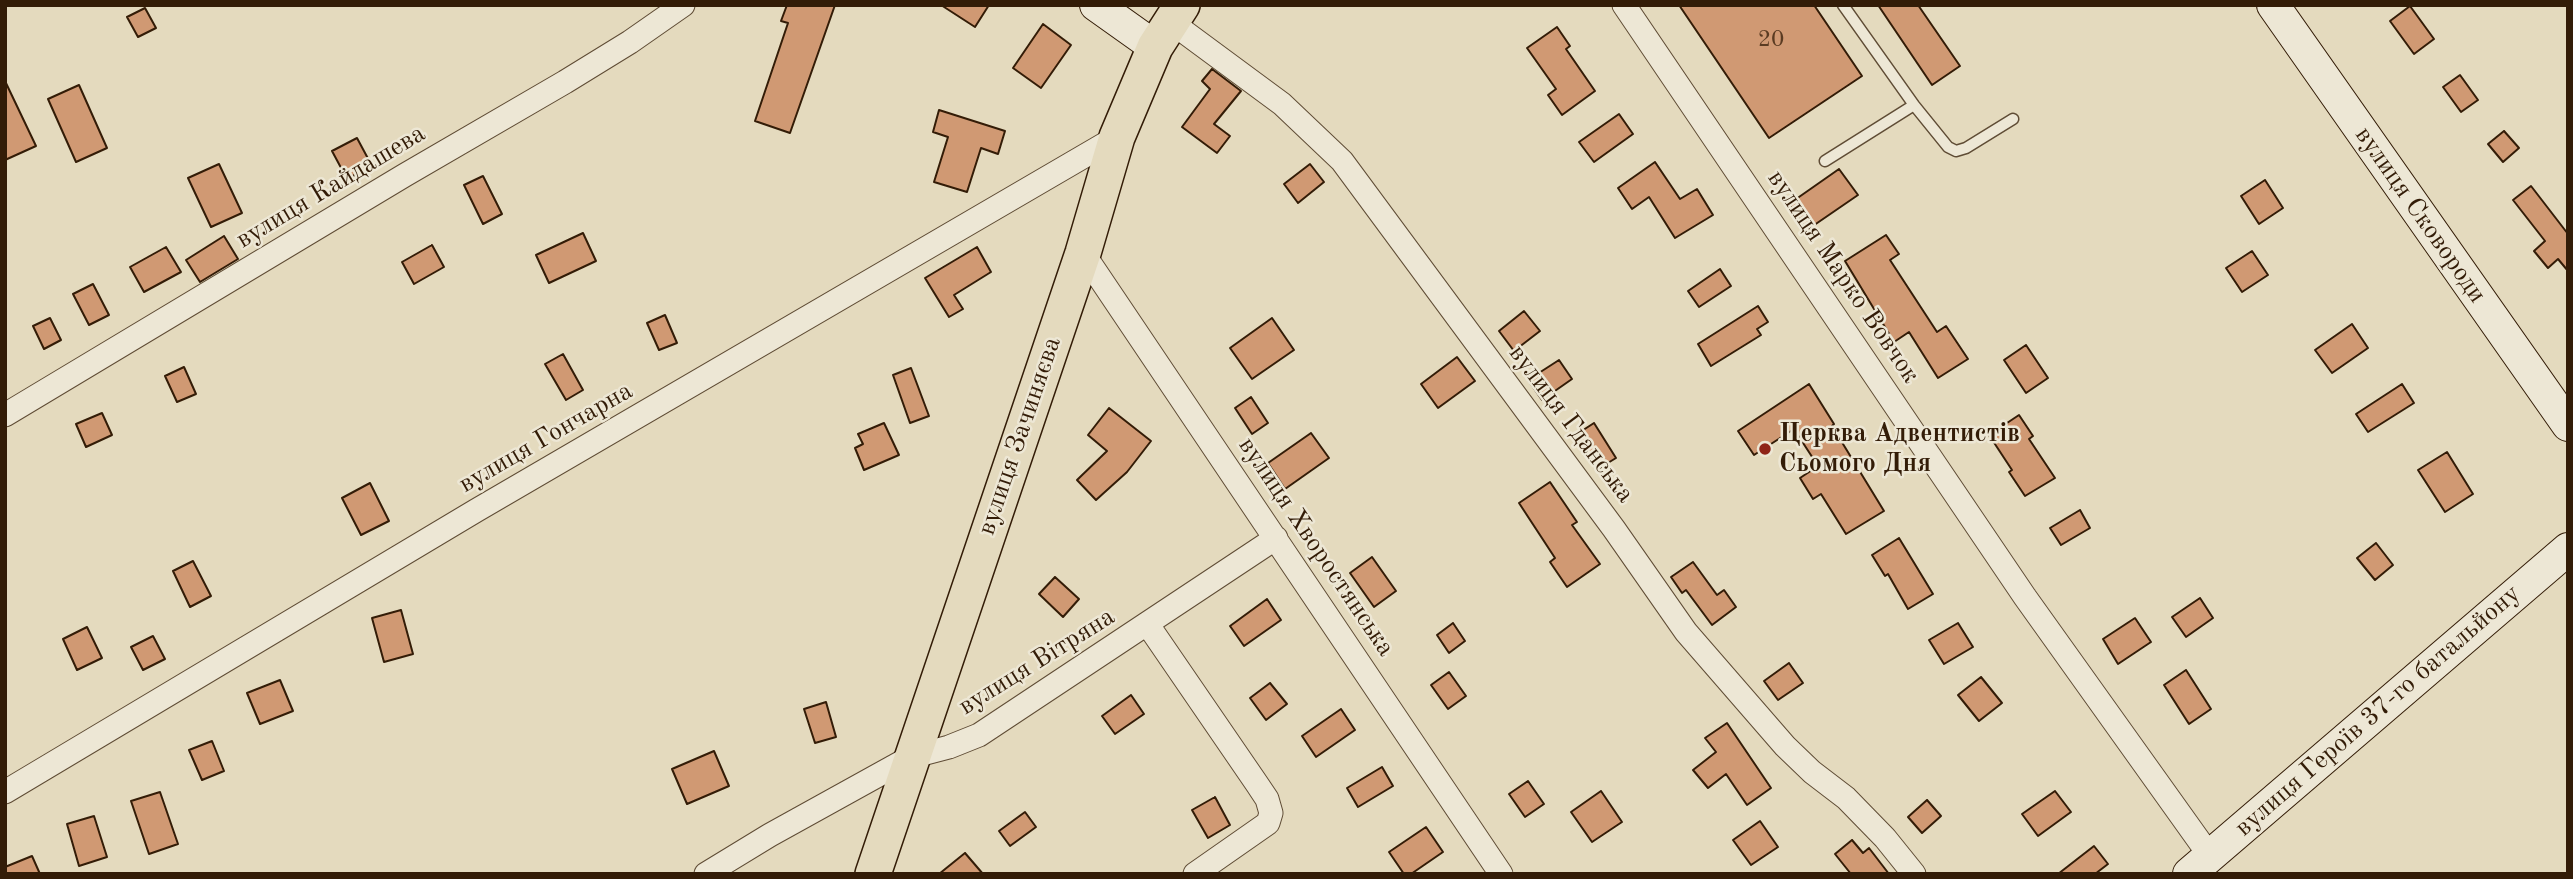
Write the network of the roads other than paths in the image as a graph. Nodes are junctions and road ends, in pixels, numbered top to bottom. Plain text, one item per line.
1 (683, 5) edge
2 (1096, 5) edge
3 (1624, 5) edge
4 (1843, 5) edge
5 (2273, 5) edge
6 (1169, 25) edge
7 (1914, 106) junction
8 (2013, 119) dead end
9 (1117, 137) junction
10 (1825, 161) dead end
11 (1083, 253) junction
12 (5, 415) edge
13 (2568, 425) edge
14 (1276, 538) junction
15 (2568, 549) edge
16 (1148, 625) junction
17 (911, 757) junction
18 (5, 792) edge
19 (2199, 865) edge
20 (706, 874) edge
21 (873, 874) edge
22 (1195, 874) edge
23 (1501, 874) edge
24 (1914, 874) edge

1 - 12 street, вулиця Кайдашева
2 - 6 street
3 - 19 street, вулиця Марко Вовчок
4 - 7 lane
5 - 13 street, вулиця Сковороди
6 - 9 main road, вулиця Зачиняєва
6 - 24 street, вулиця Гданська
7 - 8 lane
7 - 10 lane
9 - 11 main road, вулиця Зачиняєва
9 - 18 street, вулиця Гончарна
11 - 14 street, вулиця Хворостянська
11 - 17 main road, вулиця Зачиняєва
14 - 16 street, вулиця Вітряна
14 - 23 street, вулиця Хворостянська
15 - 19 street, вулиця Героїв 37-го батальйону
16 - 17 street, вулиця Вітряна
16 - 22 street
17 - 20 street, вулиця Вітряна
17 - 21 main road, вулиця Зачиняєва

